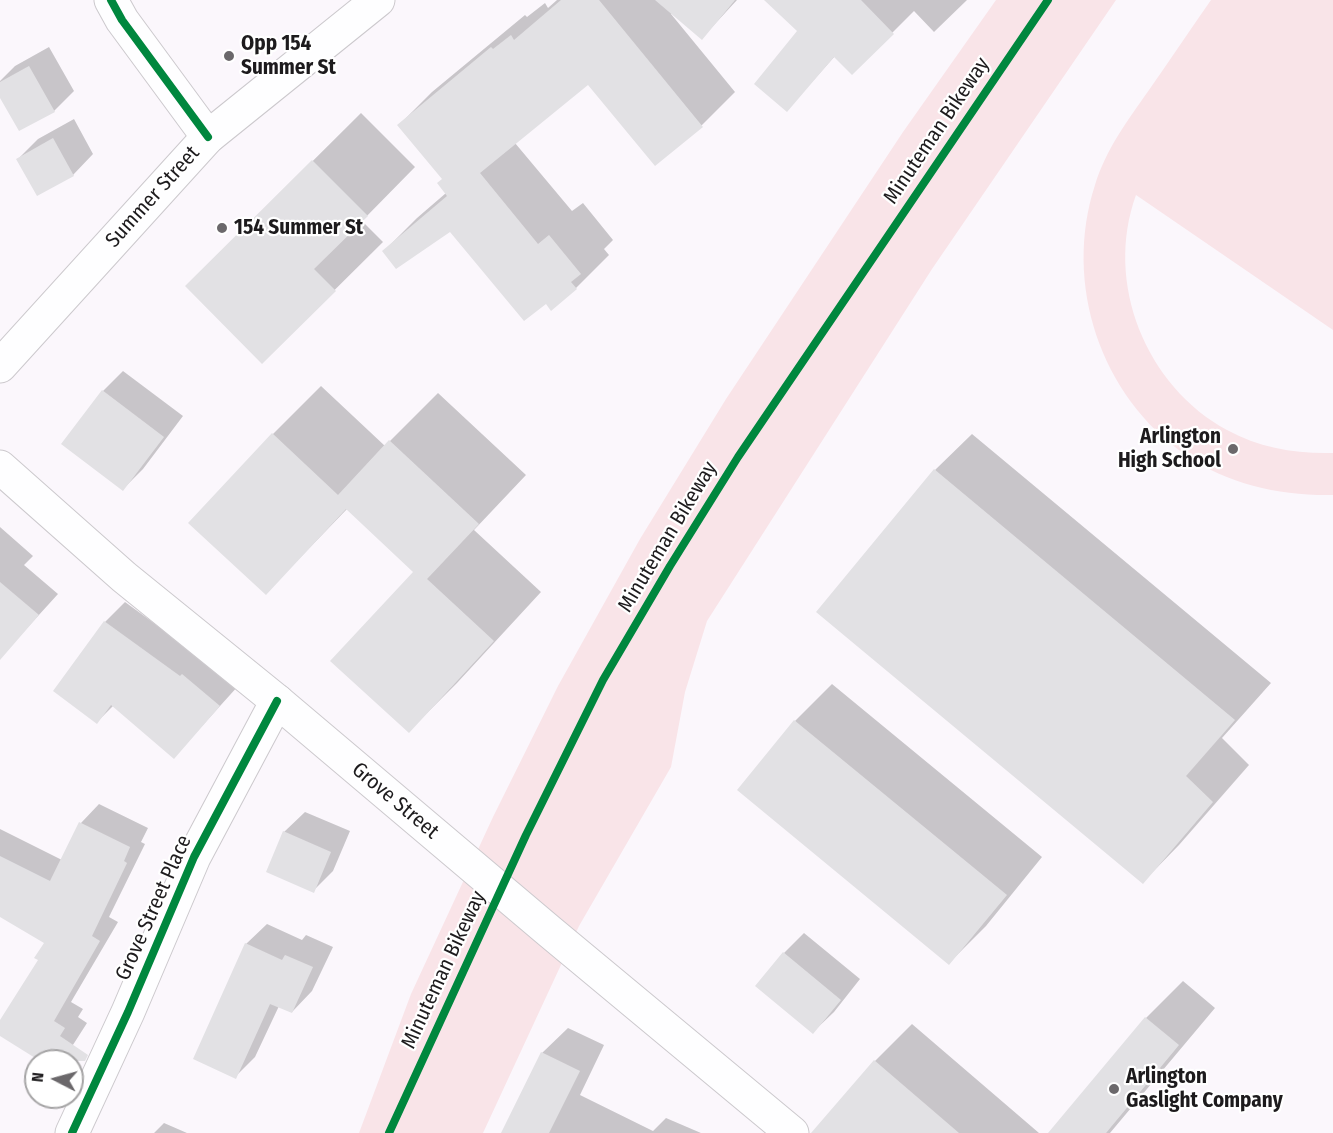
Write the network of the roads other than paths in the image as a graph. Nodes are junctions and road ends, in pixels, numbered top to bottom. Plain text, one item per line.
1 (111, 0) edge
2 (378, 0) edge
3 (208, 137) junction
4 (0, 366) edge
5 (0, 468) edge
6 (277, 701) junction
7 (72, 1133) edge
8 (792, 1133) edge

1 - 3 main road
2 - 3 main road, Summer Street
3 - 4 main road, Summer Street
5 - 6 main road, Grove Street
6 - 7 main road, Grove Street Place
6 - 8 main road, Grove Street

